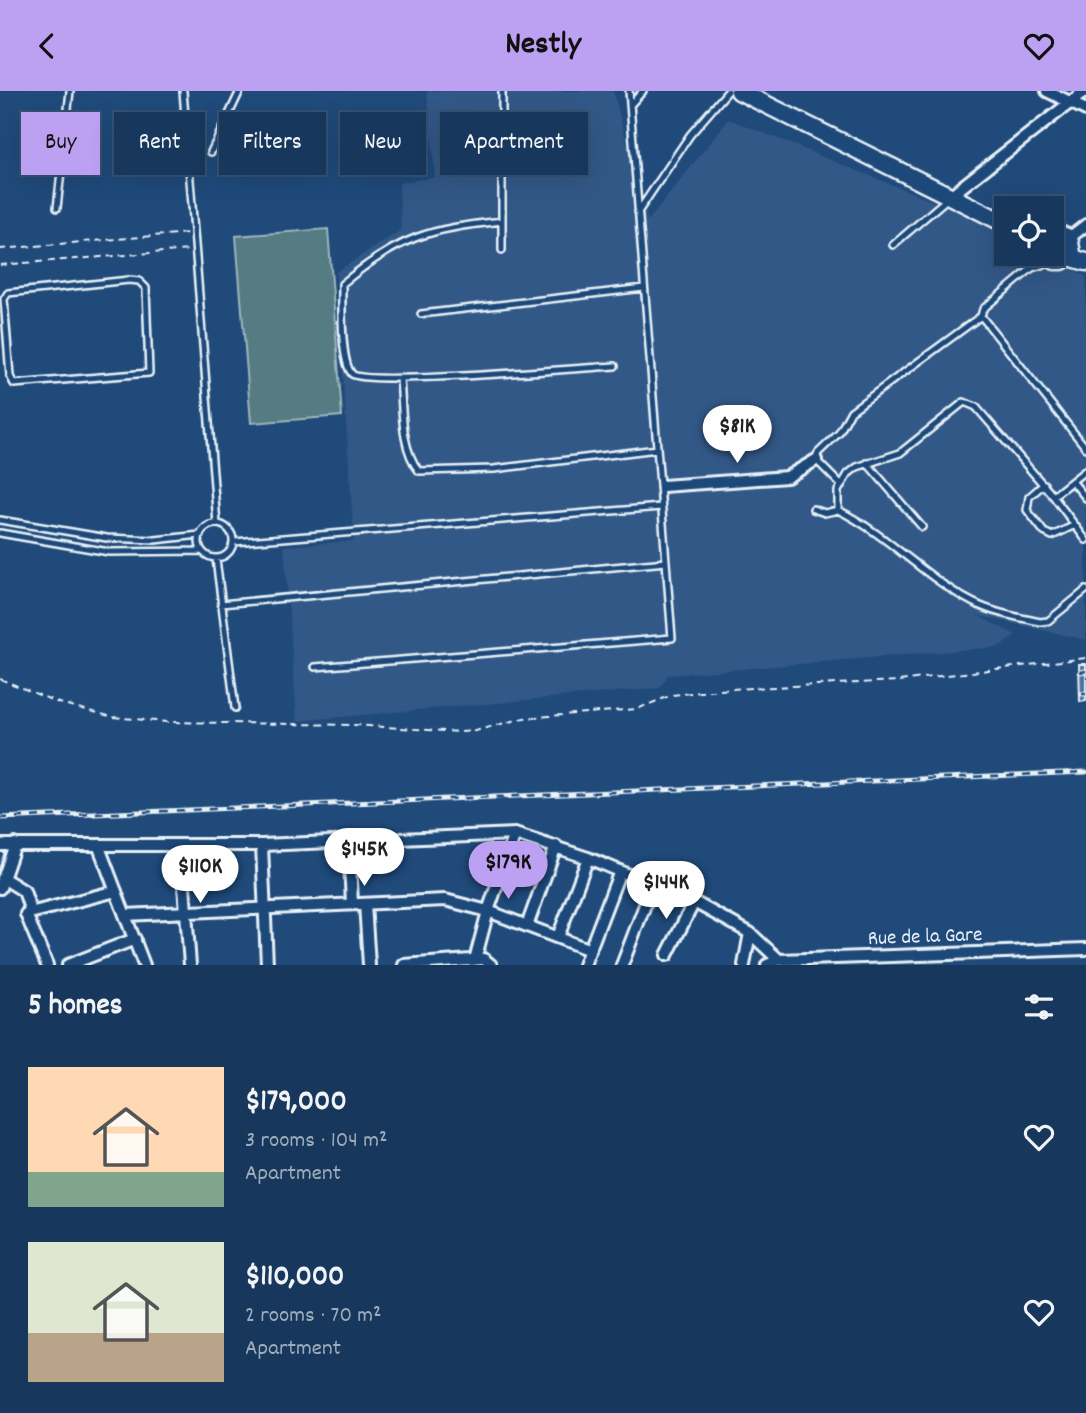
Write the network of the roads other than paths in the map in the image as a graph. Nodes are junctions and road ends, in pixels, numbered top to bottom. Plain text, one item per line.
1 (70, 91) edge
2 (183, 91) edge
3 (240, 91) edge
4 (502, 91) edge
5 (629, 91) edge
6 (643, 91) edge
7 (728, 91) edge
8 (739, 91) edge
9 (1047, 91) edge
10 (1085, 91) edge
11 (1070, 102) junction
12 (631, 104) junction
13 (1086, 110) edge
14 (211, 152) dead end
15 (950, 196) junction
16 (57, 208) dead end
17 (638, 212) junction
18 (994, 218) edge
19 (502, 221) junction
20 (1086, 225) edge
21 (893, 245) dead end
22 (1064, 247) edge
23 (502, 250) dead end
24 (1064, 253) edge
25 (1086, 260) edge
26 (1035, 266) edge
27 (1035, 266) edge
28 (1032, 268) junction
29 (644, 288) junction
30 (421, 314) dead end
31 (981, 316) junction
32 (3, 322) edge
33 (615, 366) dead end
34 (400, 380) junction
35 (1086, 448) edge
36 (657, 449) junction
37 (816, 460) junction
38 (867, 463) junction
39 (1086, 470) edge
40 (1072, 481) junction
41 (840, 484) junction
42 (1044, 484) junction
43 (663, 486) dead end
44 (1054, 496) junction
45 (1086, 498) edge
46 (661, 507) junction
47 (813, 509) dead end
48 (838, 510) junction
49 (0, 520) edge
50 (217, 524) junction
51 (1075, 524) junction
52 (922, 527) dead end
53 (0, 533) edge
54 (200, 535) junction
55 (1086, 540) edge
56 (234, 542) junction
57 (202, 551) junction
58 (216, 559) junction
59 (666, 562) junction
60 (1086, 590) edge
61 (220, 604) junction
62 (315, 667) dead end
63 (235, 708) dead end
64 (515, 834) junction
65 (349, 841) junction
66 (15, 844) junction
67 (0, 845) edge
68 (262, 845) junction
69 (181, 846) junction
70 (556, 846) junction
71 (99, 848) junction
72 (588, 858) junction
73 (620, 871) junction
74 (2, 883) edge
75 (653, 884) junction
76 (116, 891) junction
77 (694, 902) junction
78 (352, 904) junction
79 (365, 904) junction
80 (264, 906) junction
81 (184, 911) junction
82 (488, 911) junction
83 (31, 912) junction
84 (125, 915) junction
85 (527, 926) junction
86 (750, 933) junction
87 (558, 937) junction
88 (135, 939) junction
89 (1086, 949) edge
90 (590, 950) junction
91 (667, 955) dead end
92 (475, 960) junction
93 (779, 960) junction
94 (86, 962) edge
95 (47, 965) edge
96 (68, 965) edge
97 (144, 965) edge
98 (190, 965) edge
99 (267, 965) edge
100 (369, 965) edge
101 (404, 965) edge
102 (491, 965) edge
103 (584, 965) edge
104 (622, 965) edge
105 (744, 965) edge
106 (767, 965) edge

1 - 16 lane
2 - 50 lane
3 - 14 lane
4 - 19 lane
5 - 12 lane
6 - 12 lane
7 - 17 lane
8 - 15 main road
9 - 11 street
10 - 11 street
11 - 13 street
11 - 15 street
12 - 17 lane
15 - 18 main road
15 - 21 lane
17 - 29 lane
19 - 23 lane
19 - 34 lane
20 - 22 street
24 - 25 main road
26 - 28 lane
27 - 28 lane
28 - 31 lane
29 - 30 lane
29 - 36 lane
31 - 35 lane
31 - 37 lane
32 - 32 lane
33 - 34 lane
34 - 36 lane
36 - 46 lane
37 - 41 lane
37 - 43 street
38 - 41 lane
38 - 42 lane
38 - 52 lane
39 - 40 lane
40 - 44 lane
40 - 45 lane
41 - 48 lane
42 - 44 lane
42 - 51 lane
44 - 51 lane
46 - 56 lane
46 - 59 lane
47 - 48 lane
48 - 60 lane
49 - 54 lane
50 - 54 lane
50 - 56 lane
51 - 55 lane
53 - 57 lane
54 - 57 lane
56 - 58 lane
57 - 58 lane
58 - 61 lane
59 - 61 lane
59 - 62 lane
61 - 63 lane
64 - 65 street
64 - 70 street
64 - 82 street
65 - 68 street
65 - 78 street
66 - 67 street
66 - 71 street
66 - 74 street
68 - 69 street
68 - 80 street
69 - 71 street
69 - 81 street
70 - 72 street
70 - 85 street
71 - 76 street
72 - 73 street
72 - 87 street
73 - 75 street
73 - 90 street
74 - 83 street
75 - 77 street
75 - 104 street
76 - 83 street
76 - 84 street
77 - 86 street
77 - 91 street
78 - 79 street
78 - 80 street
79 - 82 street
79 - 100 street
80 - 81 street
80 - 99 street
81 - 84 street
81 - 98 street
82 - 85 street
82 - 92 street
83 - 95 street
84 - 88 street
85 - 87 street
86 - 93 street
86 - 105 street
87 - 90 street
88 - 94 street
88 - 97 street
89 - 93 street, Rue de la Gare
90 - 103 street
92 - 101 street
92 - 102 street
93 - 106 street, Rue de la Gare
94 - 96 street

